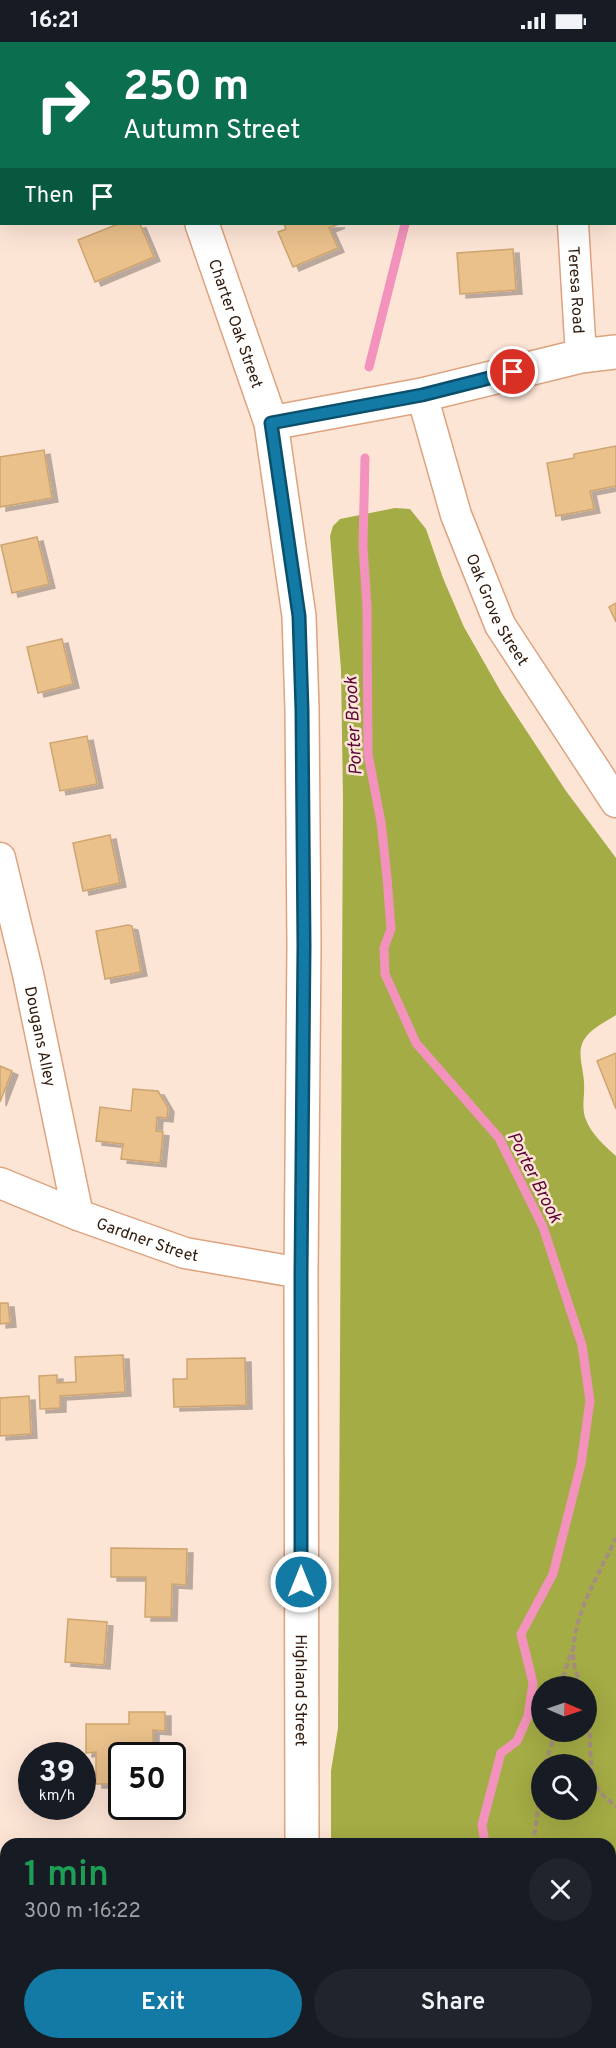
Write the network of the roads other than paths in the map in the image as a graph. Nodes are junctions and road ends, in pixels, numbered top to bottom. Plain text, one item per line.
1 (202, 225) edge
2 (573, 225) edge
3 (616, 352) edge
4 (581, 356) junction
5 (422, 395) junction
6 (271, 423) junction
7 (616, 802) edge
8 (0, 858) edge
9 (0, 1183) edge
10 (78, 1215) junction
11 (301, 1273) junction
12 (302, 1838) edge

1 - 6 main road, Charter Oak Street
2 - 4 street, Teresa Road
3 - 4 main road
4 - 5 main road
5 - 6 main road
5 - 7 street, Oak Grove Street
6 - 11 main road, Highland Street
8 - 10 street, Dougans Alley
9 - 10 street, Gardner Street
10 - 11 street, Gardner Street
11 - 12 main road, Highland Street

